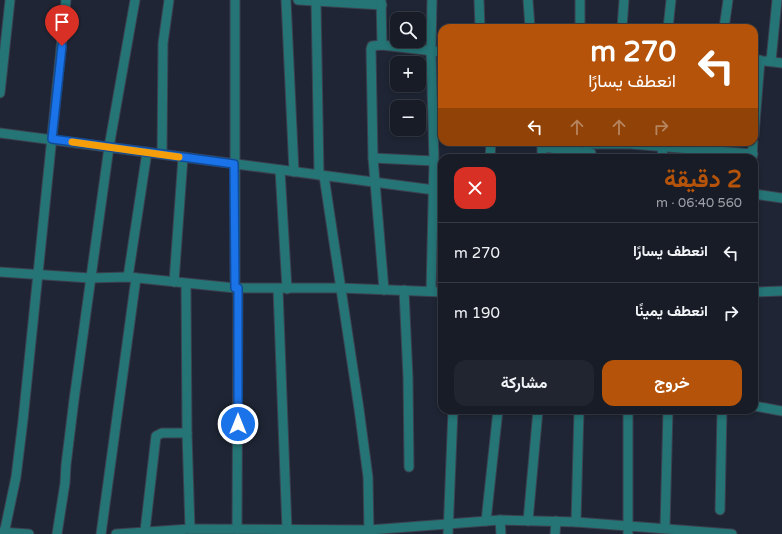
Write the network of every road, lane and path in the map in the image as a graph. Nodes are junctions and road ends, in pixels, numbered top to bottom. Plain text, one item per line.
1 (10, 0) edge
2 (66, 0) edge
3 (135, 0) edge
4 (169, 0) edge
5 (235, 0) edge
6 (286, 0) edge
7 (298, 0) edge
8 (432, 0) edge
9 (479, 0) edge
10 (528, 0) edge
11 (580, 0) edge
12 (624, 0) edge
13 (671, 0) edge
14 (728, 0) edge
15 (777, 0) edge
16 (316, 1) junction
17 (382, 2) edge
18 (480, 24) edge
19 (530, 24) edge
20 (580, 24) edge
21 (622, 24) edge
22 (668, 24) edge
23 (725, 24) edge
24 (382, 45) junction
25 (431, 51) junction
26 (438, 52) edge
27 (758, 60) edge
28 (771, 61) junction
29 (782, 63) edge
30 (0, 93) edge
31 (0, 133) edge
32 (52, 139) junction
33 (547, 146) edge
34 (654, 146) edge
35 (109, 147) junction
36 (662, 147) junction
37 (705, 150) edge
38 (147, 152) junction
39 (162, 154) junction
40 (586, 154) edge
41 (663, 154) edge
42 (736, 154) edge
43 (183, 157) junction
44 (374, 158) junction
45 (434, 160) junction
46 (234, 164) junction
47 (280, 170) junction
48 (294, 172) junction
49 (322, 176) junction
50 (376, 183) junction
51 (438, 190) edge
52 (758, 195) edge
53 (782, 198) edge
54 (0, 272) edge
55 (38, 275) junction
56 (90, 278) junction
57 (132, 278) junction
58 (174, 282) junction
59 (186, 284) junction
60 (236, 288) junction
61 (340, 288) junction
62 (283, 289) junction
63 (384, 290) junction
64 (404, 290) junction
65 (431, 291) junction
66 (782, 291) edge
67 (438, 292) edge
68 (758, 292) edge
69 (758, 407) edge
70 (782, 411) edge
71 (453, 414) edge
72 (498, 414) edge
73 (538, 414) edge
74 (579, 414) edge
75 (628, 414) edge
76 (668, 414) edge
77 (722, 414) edge
78 (187, 433) junction
79 (409, 467) dead end
80 (720, 510) dead end
81 (500, 520) junction
82 (528, 520) junction
83 (486, 521) junction
84 (556, 521) junction
85 (576, 522) junction
86 (448, 524) junction
87 (603, 524) junction
88 (665, 528) junction
89 (190, 529) junction
90 (237, 529) junction
91 (287, 530) junction
92 (628, 530) edge
93 (145, 531) junction
94 (404, 531) edge
95 (222, 532) edge
96 (268, 532) edge
97 (321, 532) edge
98 (369, 532) edge
99 (687, 532) edge
100 (3, 533) edge
101 (135, 533) edge
102 (29, 534) edge
103 (57, 534) edge
104 (102, 534) edge
105 (116, 534) edge
106 (448, 534) edge
107 (501, 534) edge
108 (555, 534) edge
109 (604, 534) edge
110 (732, 534) edge

1 - 30 street
2 - 32 street
3 - 35 street
4 - 39 street
5 - 46 street
6 - 48 street
7 - 16 street
8 - 25 street
9 - 18 street
10 - 19 street
11 - 20 street
12 - 21 street
13 - 22 street
14 - 23 street
15 - 28 street
16 - 17 street
16 - 49 street
17 - 24 street
24 - 25 street
24 - 44 street
25 - 26 street
25 - 45 street
27 - 28 street
28 - 29 street
31 - 32 street
32 - 35 street
32 - 55 street
33 - 40 street
34 - 36 street
35 - 38 street
35 - 56 street
36 - 37 street
36 - 41 street
37 - 42 street
38 - 39 street
38 - 57 street
39 - 43 street
43 - 46 street
43 - 58 street
44 - 45 street
44 - 50 street
45 - 51 street
46 - 47 street
46 - 60 street
47 - 48 street
47 - 62 street
48 - 49 street
49 - 50 street
49 - 61 street
50 - 51 street
50 - 63 street
51 - 65 street
52 - 53 street
54 - 55 street
55 - 56 street
55 - 100 street
56 - 57 street
56 - 103 street
57 - 58 street
57 - 104 street
58 - 59 street
59 - 60 street
59 - 78 street
60 - 62 street
60 - 90 street
61 - 62 street
61 - 63 street
61 - 98 street
62 - 91 street
63 - 64 street
64 - 65 street
64 - 79 street
65 - 67 street
66 - 68 street
69 - 70 street
71 - 86 street
72 - 83 street
73 - 82 street
74 - 85 street
75 - 92 street
76 - 88 street
77 - 80 street
78 - 89 street
78 - 93 street
81 - 82 street
81 - 83 street
81 - 107 street
82 - 84 street
83 - 86 street
84 - 85 street
84 - 108 street
85 - 87 street
86 - 94 street
86 - 106 street
87 - 92 street
87 - 109 street
88 - 92 street
88 - 99 street
89 - 93 street
89 - 95 street
90 - 95 street
90 - 96 street
91 - 96 street
91 - 97 street
93 - 101 street
94 - 98 street
97 - 98 street
99 - 110 street
100 - 102 street
101 - 105 street

